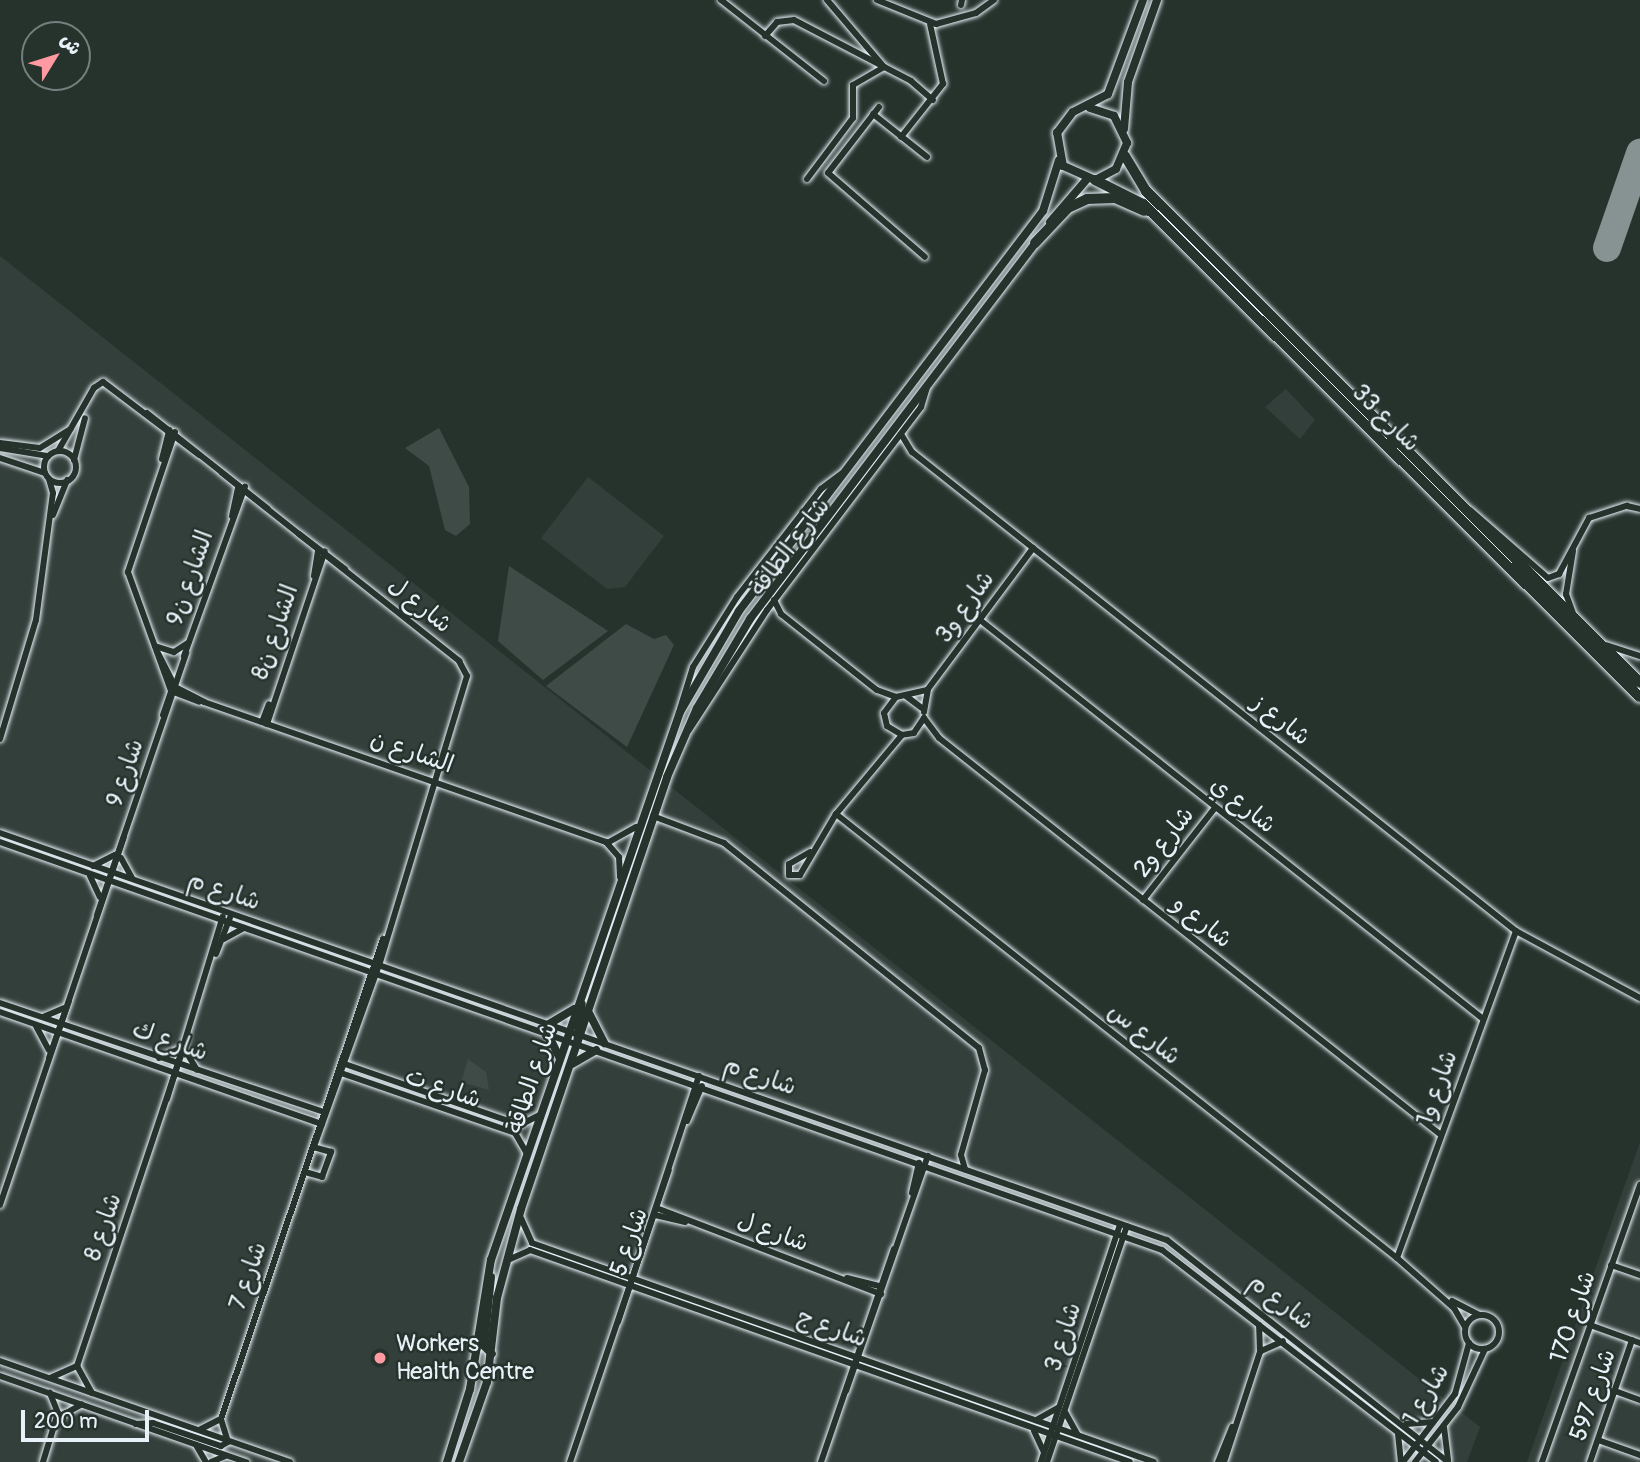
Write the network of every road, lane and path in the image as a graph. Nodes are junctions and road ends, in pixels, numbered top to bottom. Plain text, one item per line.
1 (721, 0) edge
2 (827, 0) edge
3 (877, 0) edge
4 (994, 0) edge
5 (1143, 0) edge
6 (1157, 0) edge
7 (930, 23) junction
8 (765, 36) junction
9 (884, 67) junction
10 (824, 81) dead end
11 (933, 100) junction
12 (879, 107) dead end
13 (1090, 107) junction
14 (873, 114) junction
15 (1124, 130) junction
16 (901, 137) junction
17 (1125, 156) junction
18 (928, 158) dead end
19 (1059, 160) junction
20 (807, 179) dead end
21 (1091, 179) junction
22 (1165, 228) junction
23 (1035, 243) junction
24 (925, 257) dead end
25 (927, 385) junction
26 (92, 392) junction
27 (81, 417) junction
28 (171, 433) junction
29 (901, 434) junction
30 (892, 445) junction
31 (0, 446) edge
32 (58, 451) junction
33 (912, 452) junction
34 (48, 456) junction
35 (0, 457) edge
36 (74, 460) junction
37 (47, 476) junction
38 (67, 480) junction
39 (241, 488) junction
40 (1466, 509) junction
41 (1640, 509) edge
42 (49, 527) junction
43 (1033, 548) junction
44 (1573, 551) junction
45 (322, 552) junction
46 (774, 600) junction
47 (766, 610) junction
48 (781, 614) junction
49 (1576, 618) junction
50 (980, 620) junction
51 (1588, 630) junction
52 (189, 641) junction
53 (157, 650) junction
54 (1640, 656) edge
55 (466, 673) joint
56 (1640, 683) edge
57 (928, 689) junction
58 (174, 690) junction
59 (877, 690) junction
60 (906, 696) junction
61 (896, 697) junction
62 (1640, 697) edge
63 (886, 707) junction
64 (924, 715) junction
65 (265, 723) junction
66 (887, 726) junction
67 (914, 733) junction
68 (685, 734) junction
69 (902, 736) junction
70 (939, 738) junction
71 (0, 739) edge
72 (884, 750) junction
73 (436, 780) junction
74 (1215, 808) junction
75 (836, 814) junction
76 (653, 816) junction
77 (636, 827) junction
78 (0, 833) edge
79 (0, 842) edge
80 (606, 842) junction
81 (810, 852) dead end
82 (118, 854) junction
83 (93, 866) junction
84 (112, 873) junction
85 (89, 874) junction
86 (620, 877) junction
87 (109, 881) junction
88 (136, 881) junction
89 (129, 888) junction
90 (1143, 900) junction
91 (102, 901) junction
92 (228, 913) junction
93 (206, 914) junction
94 (225, 921) junction
95 (243, 928) junction
96 (1516, 931) junction
97 (601, 933) junction
98 (302, 938) junction
99 (219, 940) junction
100 (299, 947) junction
101 (380, 951) junction
102 (355, 956) junction
103 (375, 963) junction
104 (354, 965) junction
105 (395, 970) junction
106 (373, 972) junction
107 (388, 978) junction
108 (368, 985) junction
109 (1640, 998) edge
110 (0, 1003) edge
111 (576, 1006) junction
112 (589, 1007) junction
113 (66, 1010) junction
114 (0, 1012) edge
115 (41, 1017) junction
116 (1483, 1019) junction
117 (35, 1024) junction
118 (61, 1025) junction
119 (548, 1028) junction
120 (80, 1031) junction
121 (58, 1032) junction
122 (573, 1037) junction
123 (75, 1038) junction
124 (604, 1044) junction
125 (182, 1050) junction
126 (596, 1050) junction
127 (51, 1052) junction
128 (159, 1058) junction
129 (559, 1058) junction
130 (342, 1063) junction
131 (153, 1064) junction
132 (177, 1064) junction
133 (570, 1066) junction
134 (198, 1071) junction
135 (339, 1072) junction
136 (175, 1073) junction
137 (702, 1077) junction
138 (679, 1080) junction
139 (196, 1081) junction
140 (698, 1087) junction
141 (169, 1089) junction
142 (716, 1093) junction
143 (434, 1094) junction
144 (761, 1097) junction
145 (693, 1100) junction
146 (431, 1104) junction
147 (758, 1108) junction
148 (325, 1113) junction
149 (540, 1115) junction
150 (552, 1115) junction
151 (322, 1124) junction
152 (864, 1134) junction
153 (1441, 1135) junction
154 (861, 1143) junction
155 (314, 1147) junction
156 (527, 1154) junction
157 (925, 1155) junction
158 (961, 1155) junction
159 (903, 1158) junction
160 (948, 1163) junction
161 (922, 1165) junction
162 (965, 1169) junction
163 (669, 1171) junction
164 (942, 1171) junction
165 (305, 1172) junction
166 (917, 1178) junction
167 (1640, 1185) edge
168 (664, 1198) junction
169 (0, 1205) edge
170 (521, 1209) junction
171 (656, 1211) junction
172 (671, 1216) junction
173 (1124, 1225) junction
174 (653, 1229) junction
175 (1104, 1230) junction
176 (1120, 1236) junction
177 (1133, 1241) junction
178 (1115, 1251) junction
179 (1397, 1258) junction
180 (491, 1260) junction
181 (571, 1261) junction
182 (638, 1263) junction
183 (504, 1264) junction
184 (1611, 1265) junction
185 (614, 1270) junction
186 (1640, 1275) edge
187 (634, 1277) junction
188 (608, 1278) junction
189 (653, 1284) junction
190 (1427, 1284) junction
191 (631, 1285) junction
192 (880, 1289) junction
193 (647, 1291) junction
194 (626, 1299) junction
195 (699, 1300) junction
196 (1249, 1302) junction
197 (696, 1309) junction
198 (1243, 1310) junction
199 (1479, 1315) junction
200 (756, 1321) junction
201 (1259, 1323) junction
202 (1590, 1325) junction
203 (1465, 1326) junction
204 (753, 1330) junction
205 (1632, 1340) junction
206 (862, 1341) junction
207 (1283, 1341) junction
208 (1469, 1343) junction
209 (1640, 1343) edge
210 (1485, 1349) junction
211 (840, 1351) junction
212 (1260, 1352) junction
213 (492, 1354) junction
214 (857, 1357) junction
215 (836, 1358) junction
216 (0, 1361) edge
217 (873, 1363) junction
218 (854, 1365) junction
219 (77, 1366) junction
220 (868, 1370) junction
221 (0, 1376) edge
222 (851, 1376) junction
223 (49, 1378) junction
224 (1615, 1391) junction
225 (48, 1392) junction
226 (92, 1392) junction
227 (1640, 1400) edge
228 (84, 1404) junction
229 (1063, 1408) junction
230 (58, 1418) junction
231 (221, 1419) junction
232 (1438, 1419) junction
233 (1036, 1420) junction
234 (1235, 1423) junction
235 (1403, 1423) junction
236 (136, 1424) junction
237 (1445, 1426) junction
238 (1030, 1427) junction
239 (1056, 1427) junction
240 (1392, 1427) junction
241 (198, 1429) junction
242 (1053, 1435) junction
243 (1078, 1435) junction
244 (1422, 1439) junction
245 (229, 1440) junction
246 (1598, 1440) junction
247 (191, 1442) junction
248 (1074, 1442) junction
249 (1429, 1445) junction
250 (1417, 1446) junction
251 (1423, 1451) junction
252 (1048, 1453) junction
253 (226, 1455) junction
254 (1640, 1455) edge
255 (43, 1462) edge
256 (208, 1462) edge
257 (246, 1462) edge
258 (290, 1462) edge
259 (448, 1462) edge
260 (460, 1462) edge
261 (570, 1462) edge
262 (821, 1462) edge
263 (1041, 1462) edge
264 (1047, 1462) edge
265 (1130, 1462) edge
266 (1154, 1462) edge
267 (1218, 1462) edge
268 (1224, 1462) edge
269 (1402, 1462) edge
270 (1415, 1462) edge
271 (1436, 1462) edge
272 (1449, 1462) edge
273 (1542, 1462) edge
274 (1590, 1462) edge

1 - 8 street
2 - 9 street
3 - 7 street
4 - 7 street
5 - 13 main road
6 - 15 main road
7 - 11 street
8 - 9 street
8 - 10 street
9 - 11 street
9 - 20 street
11 - 16 street
12 - 14 street
13 - 15 main road
13 - 19 main road
14 - 16 street
14 - 24 street
15 - 17 main road
16 - 18 street
17 - 21 main road
17 - 40 highway, شارع 33
19 - 21 main road
19 - 77 main road, شارع الطاقة
21 - 22 highway, شارع 33
21 - 23 main road, شارع الطاقة
22 - 23 highway
22 - 62 highway, شارع 33
23 - 25 main road, شارع الطاقة
25 - 29 street, شارع الطاقة
25 - 68 main road, شارع الطاقة
26 - 27 street
26 - 28 street, شارع ل
26 - 36 street
27 - 31 street
27 - 32 street
28 - 39 street, شارع ل
28 - 53 street
29 - 30 street, شارع الطاقة
29 - 33 street, شارع ز
30 - 33 street, شارع ز
30 - 46 street, شارع الطاقة
31 - 34 street
32 - 34 street
32 - 36 street
33 - 43 street, شارع ز
34 - 37 street
35 - 37 street
36 - 38 street
37 - 38 street
37 - 42 street
38 - 42 street
39 - 45 street, شارع ل
39 - 52 street, الشارع ن9
40 - 44 street
40 - 49 highway, شارع 33
41 - 44 street
42 - 71 street
43 - 50 street, شارع و3
43 - 96 street, شارع ز
44 - 49 street
45 - 55 street, شارع ل
45 - 65 street, الشارع ن8
46 - 47 street, شارع الطاقة
46 - 48 street
47 - 48 street
47 - 68 street, شارع الطاقة
48 - 59 street
49 - 51 highway, شارع 33
50 - 57 street, شارع و3
50 - 74 street, شارع ي
51 - 54 street
51 - 56 highway, شارع 33
52 - 53 street
52 - 58 street, الشارع ن9
53 - 58 street
55 - 73 street, شارع 7
57 - 60 street
57 - 64 street, شارع و3
58 - 65 street, الشارع ن
58 - 82 street, شارع 9
59 - 61 street
59 - 63 street
60 - 61 street
60 - 64 street
61 - 63 street
63 - 66 street
64 - 67 street
64 - 70 street, شارع و
65 - 73 street, الشارع ن
66 - 69 street
66 - 72 street
67 - 69 street
67 - 70 street, شارع و
68 - 76 main road, شارع الطاقة
69 - 72 street
70 - 90 street, شارع و
72 - 75 street
73 - 80 street, الشارع ن
73 - 101 street, شارع 7
74 - 90 street, شارع و2
74 - 116 street, شارع ي
75 - 81 street
75 - 179 street, شارع س
76 - 112 main road, شارع الطاقة
76 - 158 street
77 - 80 street
77 - 86 main road, شارع الطاقة
78 - 83 street, شارع م
79 - 85 street, شارع م
80 - 86 street
82 - 83 street
82 - 84 street, شارع 9
82 - 88 street
83 - 84 street, شارع م
84 - 87 street, شارع 9
84 - 88 street, شارع م
85 - 87 street, شارع م
85 - 91 street
86 - 97 main road, شارع الطاقة
87 - 89 street, شارع م
87 - 91 street, شارع 9
88 - 92 street, شارع م
89 - 91 street
89 - 93 street, شارع م
90 - 153 street, شارع و
91 - 113 street, شارع 9
92 - 94 street, شارع 8
92 - 98 street, شارع م
93 - 94 street, شارع م
93 - 99 street
94 - 95 street, شارع م
94 - 99 street, شارع 8
95 - 99 street
95 - 100 street, شارع م
96 - 109 street, شارع ز
96 - 116 street, شارع و1
97 - 111 main road, شارع الطاقة
97 - 122 main road
98 - 100 street
98 - 102 street, شارع م
99 - 125 street, شارع 8
100 - 104 street, شارع م
101 - 102 street
101 - 103 street, شارع 7
101 - 105 street
102 - 103 street, شارع م
103 - 105 street, شارع م
103 - 106 street, شارع 7
104 - 106 street, شارع م
104 - 108 street
105 - 119 street, شارع م
106 - 107 street, شارع م
106 - 108 street, شارع 7
107 - 108 street
107 - 119 street, شارع م
108 - 130 street, شارع 7
110 - 115 street, شارع ك
111 - 119 main road
111 - 122 main road, شارع الطاقة
112 - 122 main road, شارع الطاقة
112 - 124 main road
113 - 115 street
113 - 118 street, شارع 9
113 - 120 street
114 - 117 street, شارع ك
115 - 118 street, شارع ك
116 - 153 street, شارع و1
117 - 121 street, شارع ك
117 - 127 street
118 - 120 street, شارع ك
118 - 121 street, شارع 9
119 - 122 street, شارع م
119 - 129 main road
120 - 128 street, شارع ك
121 - 123 street, شارع ك
121 - 127 street, شارع 9
122 - 124 street, شارع م
122 - 126 street, شارع م
122 - 129 main road, شارع الطاقة
122 - 133 main road, شارع الطاقة
122 - 150 main road
123 - 127 street
123 - 131 street, شارع ك
124 - 137 street, شارع م
125 - 128 street
125 - 132 street, شارع 8
125 - 134 street
126 - 133 main road
126 - 138 street, شارع م
127 - 169 street, شارع 9
128 - 132 street, شارع ك
129 - 149 main road, شارع الطاقة
130 - 135 street, شارع 7
130 - 143 street, شارع ت
131 - 136 street, شارع ك
131 - 141 street
132 - 134 street, شارع ك
132 - 136 street, شارع 8
133 - 150 main road, شارع الطاقة
134 - 148 street, شارع ك
135 - 146 street, شارع ت
135 - 148 street, شارع 7
136 - 139 street, شارع ك
136 - 141 street, شارع 8
137 - 140 street, شارع 5
137 - 144 street, شارع م
138 - 140 street, شارع م
138 - 145 street
139 - 141 street
139 - 151 street, شارع ك
140 - 142 street, شارع م
140 - 145 street, شارع 5
141 - 219 street, شارع 8
142 - 145 street
142 - 147 street, شارع م
143 - 146 street
143 - 149 street, شارع ت
144 - 147 street
144 - 152 street, شارع م
145 - 163 street, شارع 5
146 - 156 street, شارع ت
147 - 154 street, شارع م
148 - 151 street, شارع 7
149 - 156 main road, شارع الطاقة
150 - 170 main road, شارع الطاقة
151 - 155 street, شارع 7
152 - 154 street
152 - 157 street, شارع م
153 - 179 street, شارع و1
154 - 159 street, شارع م
155 - 165 street, شارع 7
155 - 165 street
156 - 180 main road, شارع الطاقة
157 - 160 street, شارع م
157 - 161 street
158 - 160 street
158 - 162 street
159 - 161 street, شارع م
159 - 166 street
160 - 162 street, شارع م
161 - 164 street, شارع م
161 - 166 street
162 - 173 street, شارع م
163 - 168 street, شارع 5
163 - 171 street, شارع 5
164 - 166 street
164 - 175 street, شارع م
165 - 231 street, شارع 7
166 - 192 street
167 - 184 street, شارع 170
168 - 171 street, شارع 5
168 - 172 street
170 - 181 street, شارع ج
170 - 183 main road, شارع الطاقة
171 - 172 street, شارع ل
171 - 174 street, شارع 5
171 - 182 street, شارع 5
172 - 174 street
172 - 192 street, شارع ل
173 - 176 street, شارع 3
173 - 196 street, شارع م
174 - 182 street, شارع 5
175 - 176 street, شارع م
175 - 178 street
176 - 177 street, شارع م
176 - 178 street, شارع 3
177 - 178 street
177 - 198 street, شارع م
178 - 229 street, شارع 3
179 - 190 street, شارع س
180 - 213 main road
180 - 259 main road, شارع الطاقة
181 - 183 street, شارع ج
181 - 185 street, شارع ج
181 - 188 street, شارع ج
182 - 185 street
182 - 187 street, شارع 5
182 - 189 street
183 - 213 main road, شارع الطاقة
184 - 186 street
184 - 202 street, شارع 170
185 - 187 street, شارع ج
187 - 189 street, شارع ج
187 - 191 street, شارع 5
188 - 191 street, شارع ج
188 - 194 street
189 - 195 street, شارع ج
190 - 199 street, شارع س
190 - 203 street, شارع س
191 - 193 street, شارع ج
191 - 194 street, شارع 5
192 - 206 street
193 - 194 street
193 - 197 street, شارع ج
194 - 261 street, شارع 5
195 - 197 street
195 - 200 street, شارع ج
196 - 198 street
196 - 235 street, شارع م
197 - 204 street, شارع ج
198 - 201 street, شارع م
199 - 203 street
199 - 210 street
200 - 204 street
200 - 211 street, شارع ج
201 - 207 street, شارع م
201 - 212 street
202 - 205 street
202 - 273 street, شارع 170
203 - 208 street
204 - 215 street, شارع ج
205 - 209 street
205 - 224 street, شارع 597
206 - 211 street
206 - 214 street
206 - 217 street
207 - 212 street
207 - 240 street, شارع م
208 - 210 street
208 - 232 street, شارع 1
210 - 237 street, شارع 1
211 - 214 street, شارع ج
212 - 234 street
213 - 260 main road, شارع الطاقة
214 - 217 street, شارع ج
214 - 218 street
215 - 218 street, شارع ج
215 - 222 street
216 - 223 street
217 - 233 street, شارع ج
218 - 220 street, شارع ج
218 - 222 street
219 - 223 street
219 - 226 street
220 - 222 street
220 - 238 street, شارع ج
221 - 225 street
222 - 262 street
223 - 226 street
224 - 227 street
224 - 246 street, شارع 597
225 - 228 street
225 - 230 street
226 - 241 street
228 - 230 street
228 - 236 street
229 - 233 street
229 - 239 street, شارع 3
229 - 243 street
230 - 255 street
231 - 241 street
231 - 245 street
232 - 235 street
232 - 244 street, شارع 1
233 - 239 street, شارع ج
234 - 267 street
234 - 268 street
235 - 244 street, شارع م
236 - 245 street
236 - 247 street
237 - 249 street, شارع 1
237 - 272 street
238 - 242 street, شارع ج
238 - 252 street
239 - 242 street, شارع 3
239 - 243 street, شارع ج
240 - 250 street, شارع م
240 - 269 street
241 - 245 street
242 - 248 street, شارع ج
242 - 252 street, شارع 3
243 - 266 street, شارع ج
244 - 249 street, شارع م
244 - 250 street, شارع 1
245 - 258 street
246 - 254 street
246 - 274 street, شارع 597
247 - 253 street
247 - 256 street
248 - 252 street
248 - 265 street, شارع ج
249 - 251 street, شارع 1
249 - 272 street, شارع م
250 - 251 street, شارع م
250 - 269 street, شارع 1
251 - 270 street, شارع 1
251 - 271 street, شارع م
252 - 263 street, شارع 3
252 - 264 street, شارع 3
253 - 256 street
253 - 257 street

